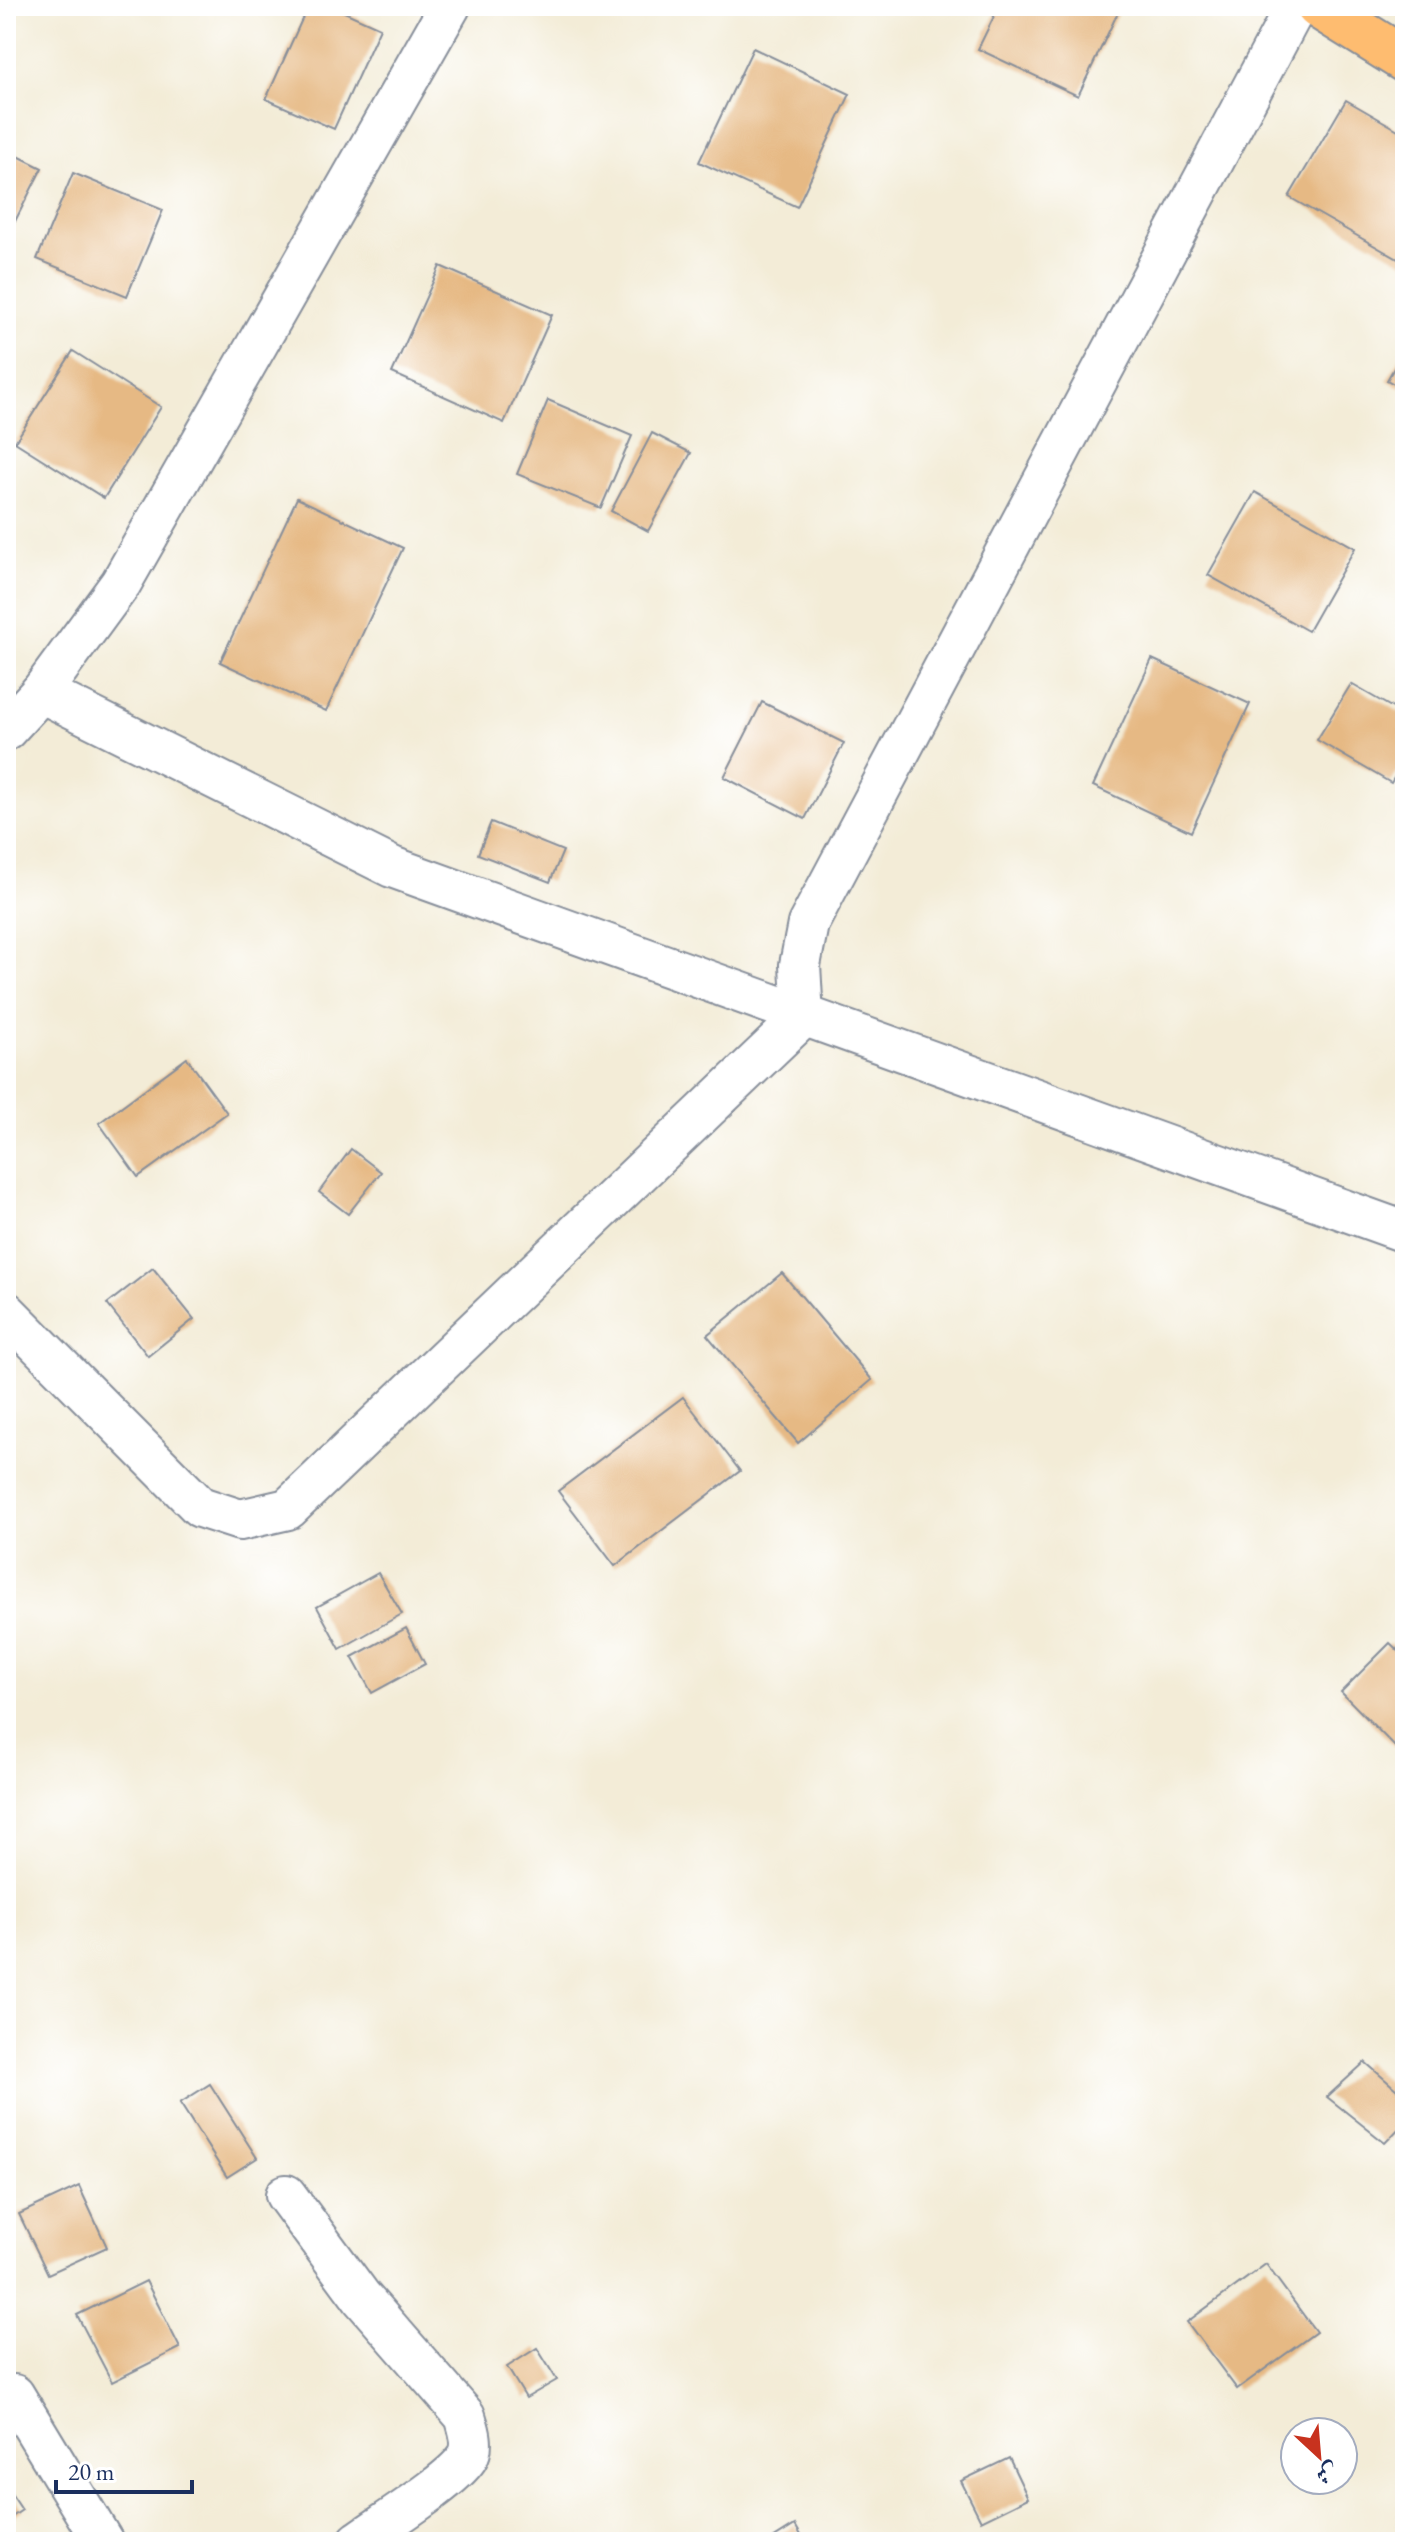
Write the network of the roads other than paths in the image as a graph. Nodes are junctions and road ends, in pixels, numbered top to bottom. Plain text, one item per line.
1 (450, 6) edge
2 (1296, 6) edge
3 (1318, 6) edge
4 (1405, 60) edge
5 (41, 692) junction
6 (6, 730) edge
7 (803, 1017) junction
8 (1405, 1232) edge
9 (6, 1312) edge
10 (286, 2195) dead end
11 (14, 2395) dead end
12 (103, 2542) edge
13 (358, 2542) edge

1 - 5 street
2 - 7 street
3 - 4 main road
5 - 6 street
5 - 7 street
7 - 8 street
7 - 9 street
10 - 13 street
11 - 12 street

